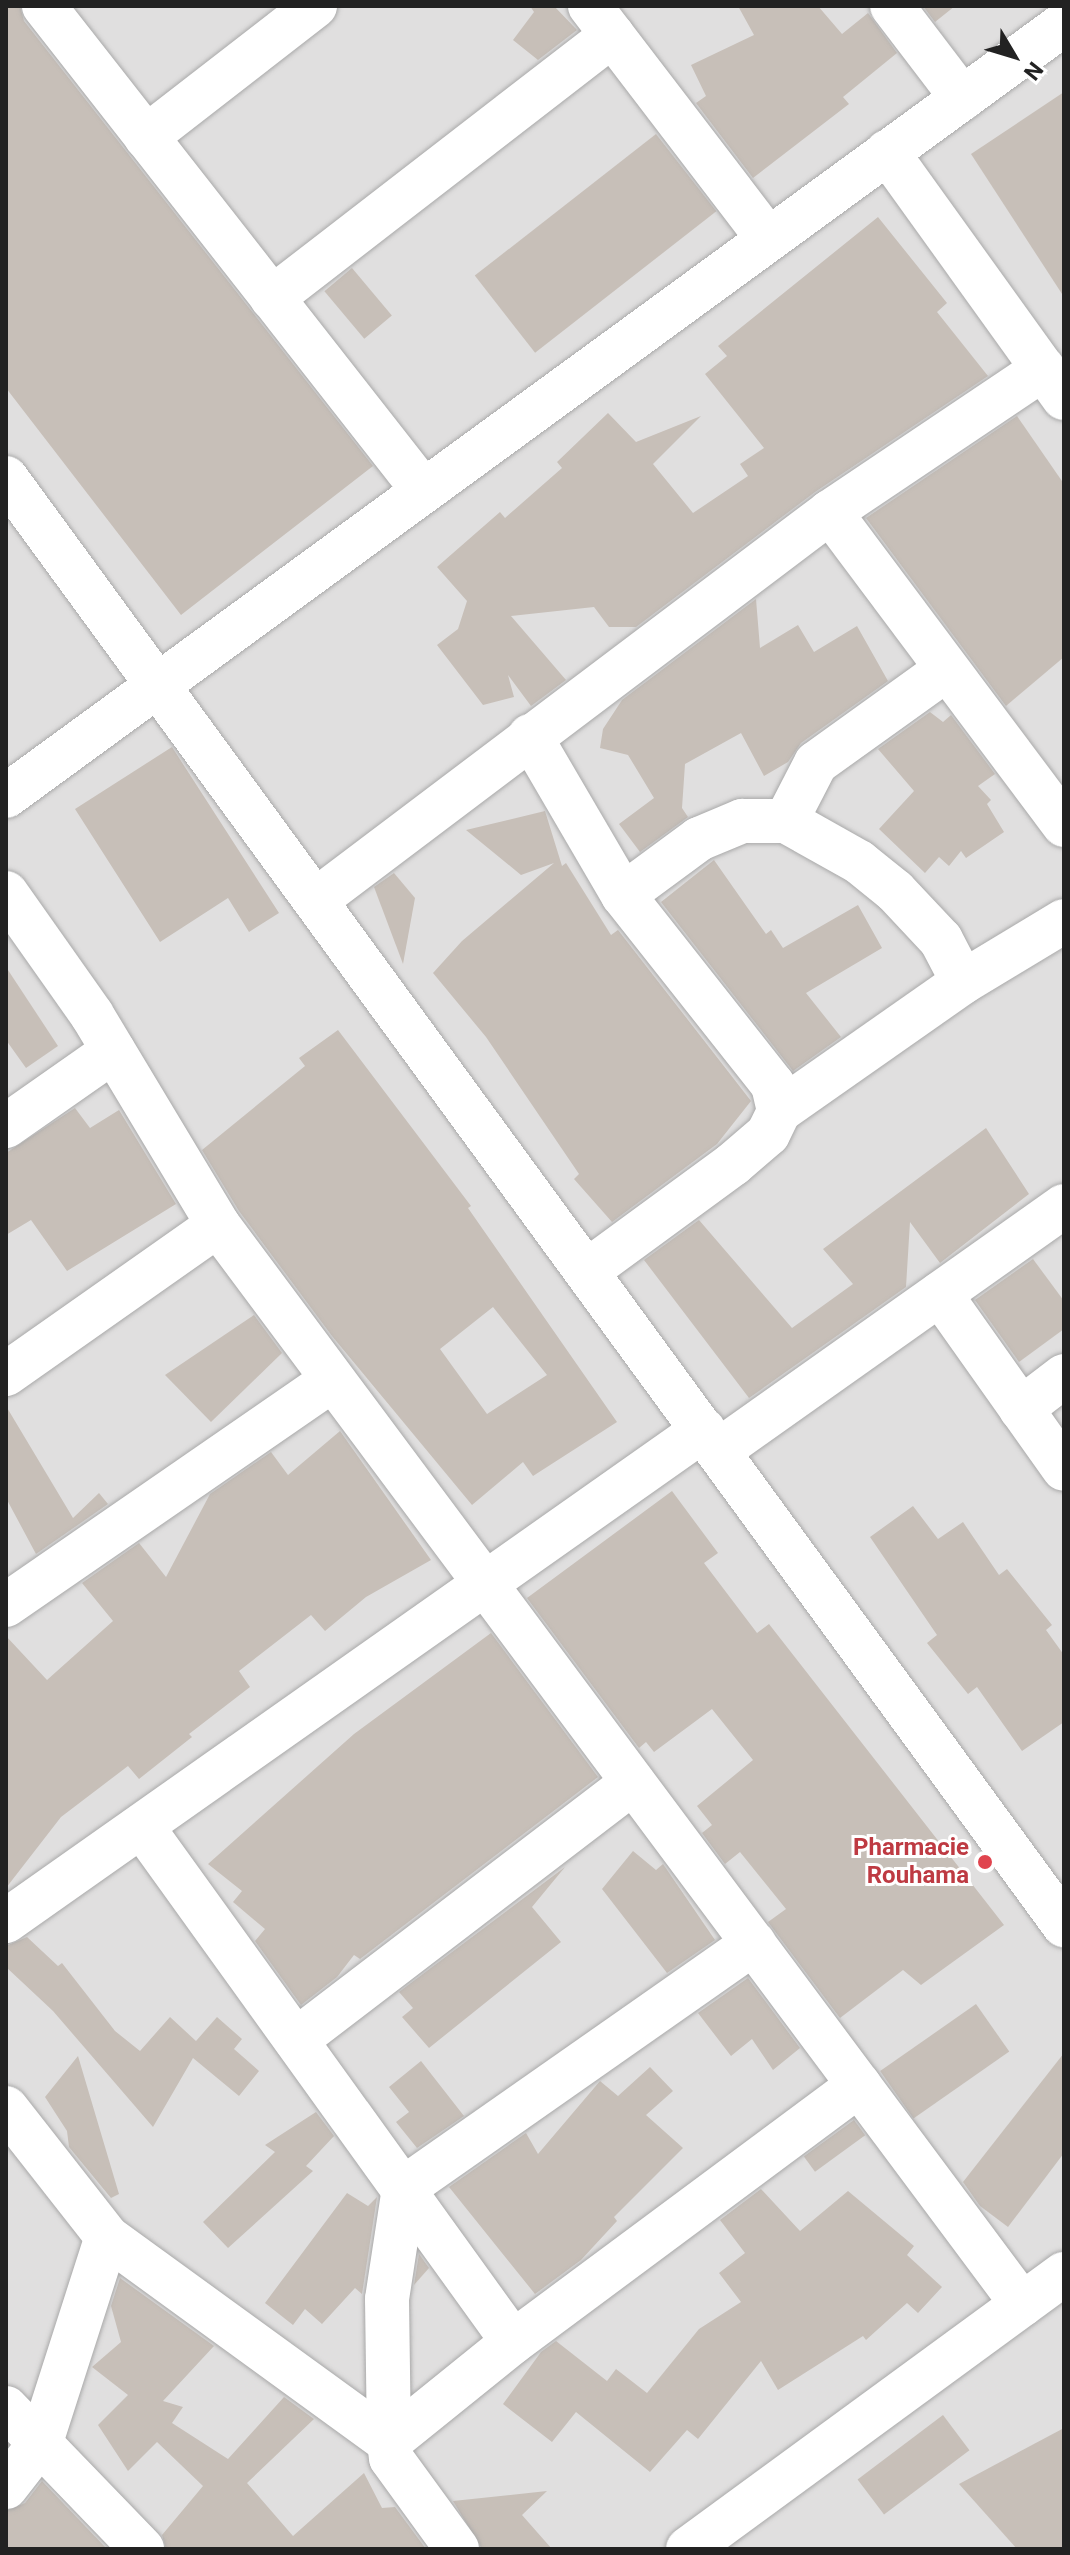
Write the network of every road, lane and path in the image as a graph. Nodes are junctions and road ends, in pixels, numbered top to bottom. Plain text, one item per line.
1 (44, 6) edge
2 (315, 6) edge
3 (892, 6) edge
4 (601, 21) edge
5 (1064, 24) edge
6 (962, 98) junction
7 (146, 137) junction
8 (887, 152) junction
9 (768, 239) junction
10 (272, 298) junction
11 (1054, 383) edge
12 (6, 478) edge
13 (423, 490) junction
14 (830, 512) junction
15 (947, 669) junction
16 (158, 683) junction
17 (530, 736) junction
18 (6, 796) edge
19 (786, 821) junction
20 (1064, 825) edge
21 (6, 893) edge
22 (623, 895) junction
23 (316, 900) junction
24 (1064, 921) edge
25 (963, 982) junction
26 (113, 1051) junction
27 (779, 1111) junction
28 (6, 1126) edge
29 (1064, 1206) edge
30 (218, 1225) junction
31 (587, 1271) junction
32 (940, 1294) junction
33 (6, 1374) edge
34 (1064, 1376) edge
35 (332, 1380) junction
36 (1021, 1409) junction
37 (711, 1440) junction
38 (1064, 1469) edge
39 (483, 1587) junction
40 (6, 1605) edge
41 (633, 1782) junction
42 (143, 1828) junction
43 (6, 1921) edge
44 (1064, 1923) edge
45 (754, 1943) junction
46 (296, 2040) junction
47 (859, 2085) junction
48 (6, 2108) edge
49 (404, 2188) junction
50 (107, 2237) junction
51 (1064, 2274) edge
52 (1022, 2304) junction
53 (513, 2342) junction
54 (6, 2408) edge
55 (41, 2442) junction
56 (389, 2442) junction
57 (6, 2487) edge
58 (142, 2549) edge
59 (457, 2549) edge
60 (688, 2549) edge

1 - 7 street
2 - 7 street
3 - 6 street
4 - 9 street
4 - 10 street
5 - 6 street
6 - 8 street
7 - 10 street
8 - 9 street
8 - 11 street
9 - 13 street
10 - 13 street
11 - 14 street
12 - 16 street
13 - 16 street
14 - 15 street
14 - 17 street
15 - 19 street
15 - 20 street
16 - 18 street
16 - 23 street
17 - 22 street
17 - 23 street
19 - 22 street
19 - 25 street
21 - 26 street
22 - 27 street
23 - 31 street
24 - 25 street
25 - 27 street
26 - 28 street
26 - 30 street
27 - 31 street
29 - 32 street
30 - 33 street
30 - 35 street
31 - 37 street
32 - 36 street
32 - 37 street
34 - 36 street
35 - 39 street
35 - 40 street
36 - 38 street
37 - 39 street
37 - 44 street
39 - 41 street
39 - 42 street
41 - 45 street
41 - 46 street
42 - 43 street
42 - 46 street
45 - 47 street
45 - 49 street
46 - 49 street
47 - 52 street
47 - 53 street
48 - 50 street
49 - 53 street
49 - 56 street
50 - 55 street
50 - 56 street
51 - 52 street
52 - 60 street
53 - 56 street
54 - 55 street
55 - 57 street
55 - 58 street
56 - 59 street

